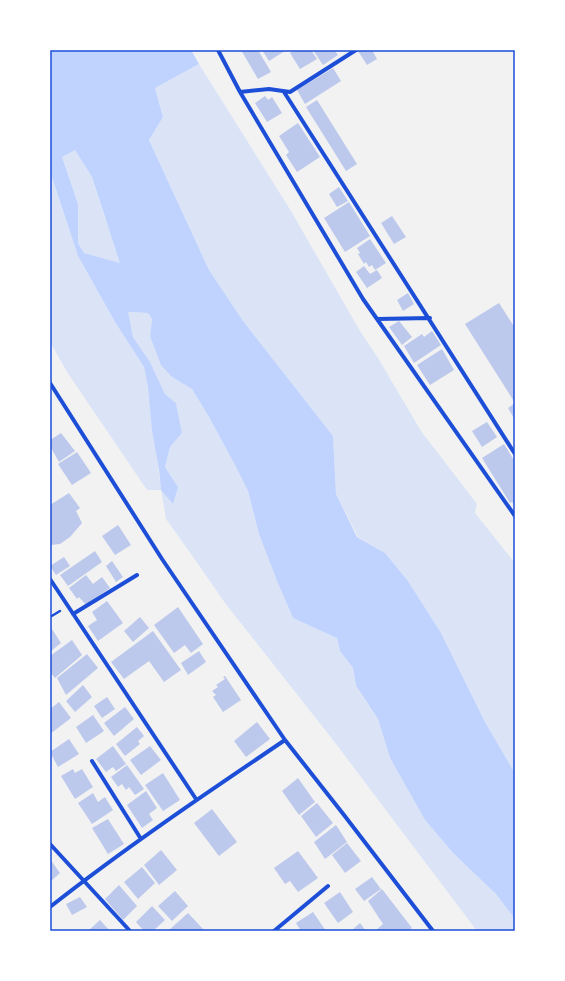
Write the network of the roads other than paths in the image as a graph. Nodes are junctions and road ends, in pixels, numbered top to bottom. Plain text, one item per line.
1 (218, 50) edge
2 (356, 50) edge
3 (240, 92) junction
4 (284, 92) junction
5 (430, 318) junction
6 (376, 319) junction
7 (50, 383) edge
8 (515, 454) edge
9 (515, 516) edge
10 (137, 575) dead end
11 (50, 579) edge
12 (73, 614) junction
13 (285, 740) junction
14 (92, 761) dead end
15 (196, 799) junction
16 (141, 839) junction
17 (50, 844) edge
18 (84, 880) junction
19 (328, 886) dead end
20 (50, 907) edge
21 (276, 930) edge
22 (130, 931) edge
23 (433, 931) edge

1 - 3 street
2 - 4 street
3 - 4 street
3 - 6 street
4 - 5 street
5 - 6 street
5 - 8 street
6 - 9 street
7 - 13 street
10 - 12 street
11 - 12 street
12 - 15 street
13 - 15 street
13 - 23 street
14 - 16 street
15 - 16 street
16 - 18 street
17 - 18 street
18 - 20 street
18 - 22 street
19 - 21 street

